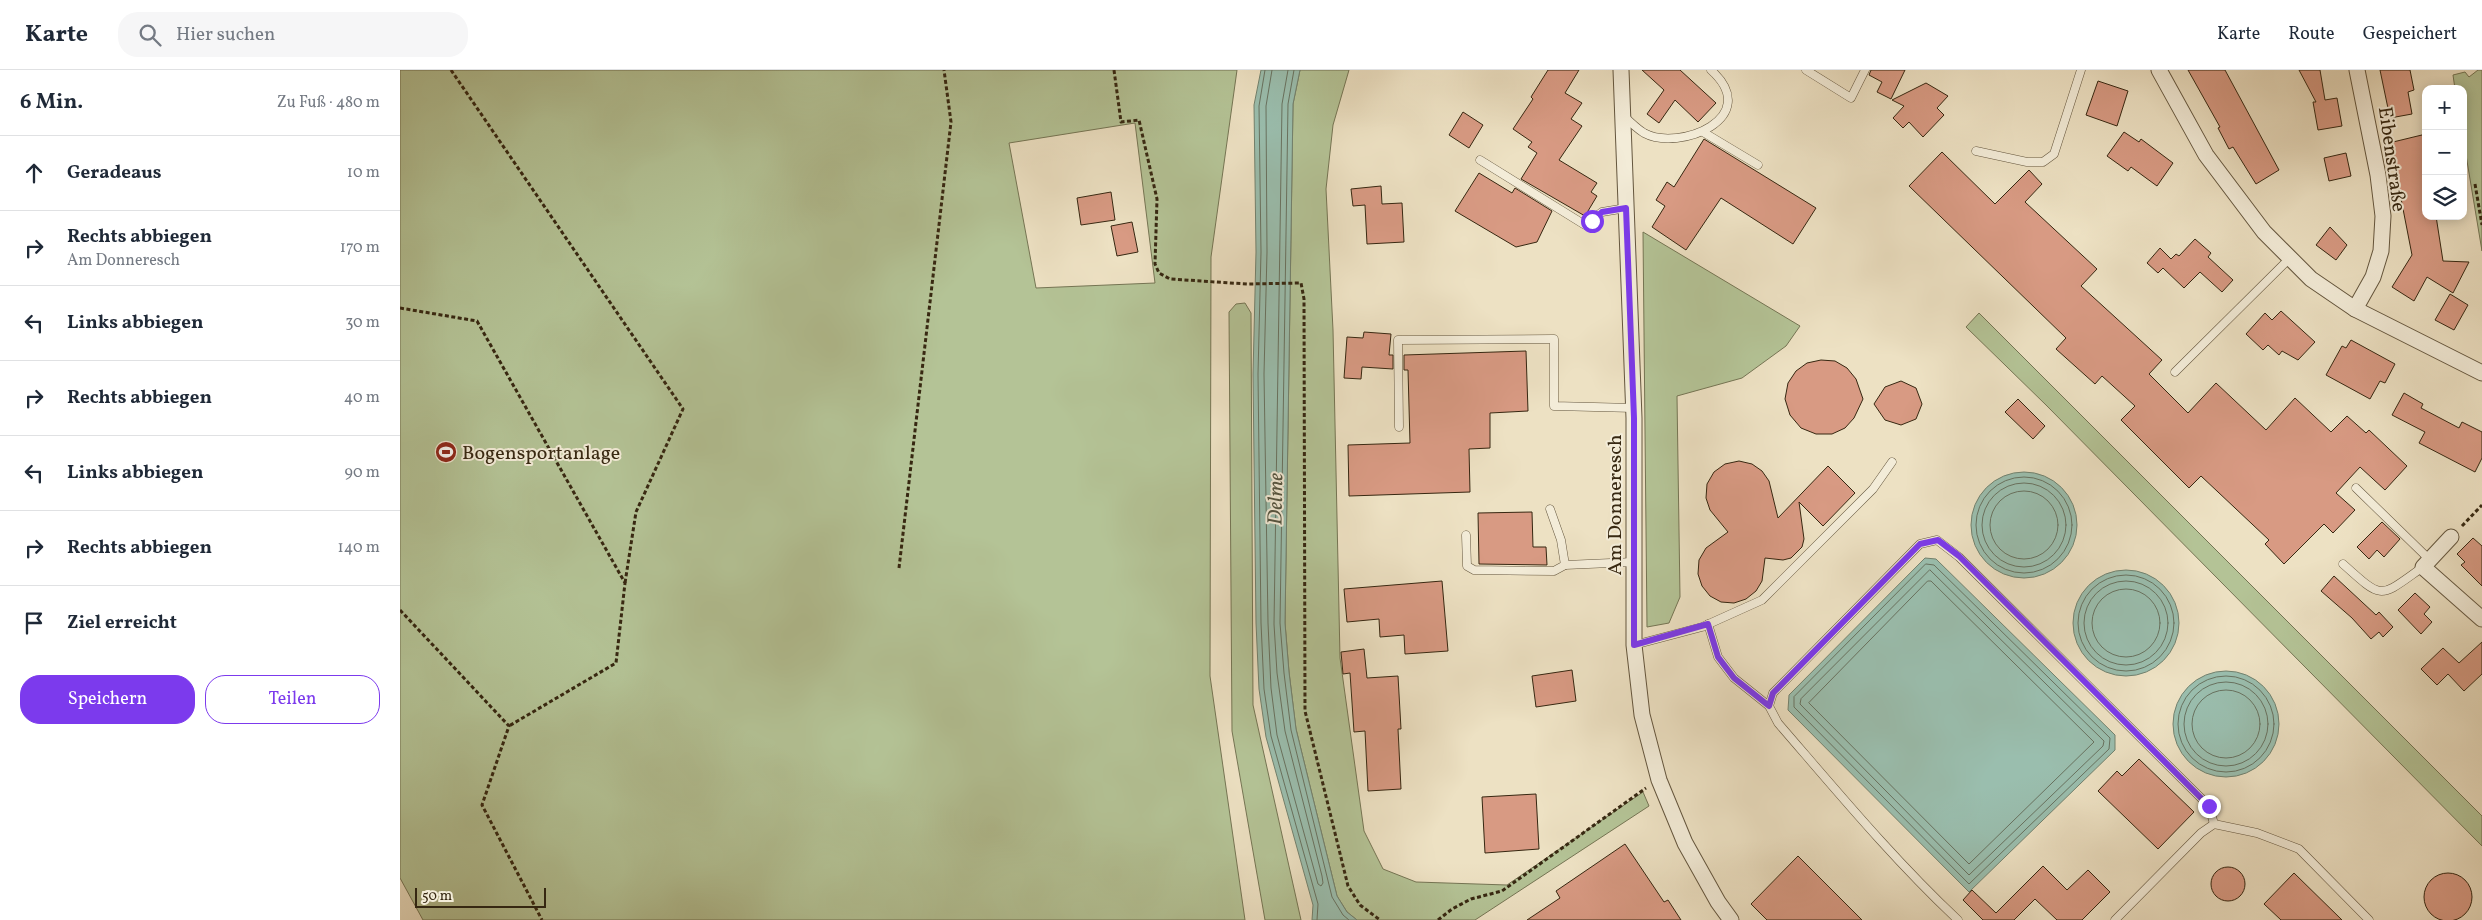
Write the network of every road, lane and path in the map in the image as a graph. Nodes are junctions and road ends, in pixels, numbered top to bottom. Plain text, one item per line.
1 (451, 70) edge
2 (944, 70) edge
3 (1114, 70) edge
4 (1621, 70) edge
5 (1711, 70) edge
6 (1806, 70) edge
7 (1865, 70) edge
8 (2081, 70) edge
9 (2159, 70) edge
10 (2357, 70) edge
11 (1622, 114) junction
12 (1703, 132) junction
13 (1976, 151) dead end
14 (1480, 160) dead end
15 (1758, 165) dead end
16 (2475, 184) dead end
17 (1626, 208) junction
18 (2482, 225) edge
19 (2290, 258) junction
20 (400, 308) edge
21 (2356, 309) junction
22 (2175, 372) dead end
23 (2482, 373) edge
24 (1634, 408) junction
25 (1399, 426) dead end
26 (1892, 462) dead end
27 (2356, 488) dead end
28 (2482, 505) edge
29 (1550, 510) dead end
30 (1466, 535) dead end
31 (2451, 537) joint
32 (1634, 562) junction
33 (2427, 563) junction
34 (2342, 564) dead end
35 (1565, 565) junction
36 (900, 568) dead end
37 (625, 583) junction
38 (400, 610) edge
39 (2482, 619) edge
40 (1708, 624) junction
41 (1634, 645) junction
42 (1769, 706) junction
43 (509, 726) junction
44 (1659, 780) junction
45 (2214, 824) junction
46 (542, 920) edge
47 (1380, 920) edge
48 (1438, 920) edge
49 (1731, 920) edge
50 (1958, 920) edge
51 (2115, 920) edge
52 (2369, 920) edge

1 - 37 path
2 - 36 path
3 - 47 path
4 - 11 street, Am Donneresch
5 - 12 lane
6 - 7 lane
8 - 13 lane
9 - 19 street
10 - 21 street, Eibenstraße
11 - 12 lane
11 - 17 street, Am Donneresch
12 - 15 lane
14 - 17 lane
16 - 18 path
17 - 24 street, Am Donneresch
19 - 21 street
19 - 22 lane
20 - 37 path
21 - 23 street
24 - 25 lane
24 - 32 street, Am Donneresch
26 - 40 lane
27 - 33 lane
28 - 31 path
29 - 35 lane
30 - 35 lane
31 - 33 street
32 - 35 lane
32 - 41 street, Am Donneresch
33 - 34 lane
33 - 39 street
37 - 43 path
38 - 43 path
40 - 41 lane
40 - 42 lane
41 - 44 street, Am Donneresch
42 - 45 lane
42 - 50 lane
43 - 46 path
44 - 48 path
44 - 49 street, Am Donneresch
45 - 51 lane
45 - 52 lane

